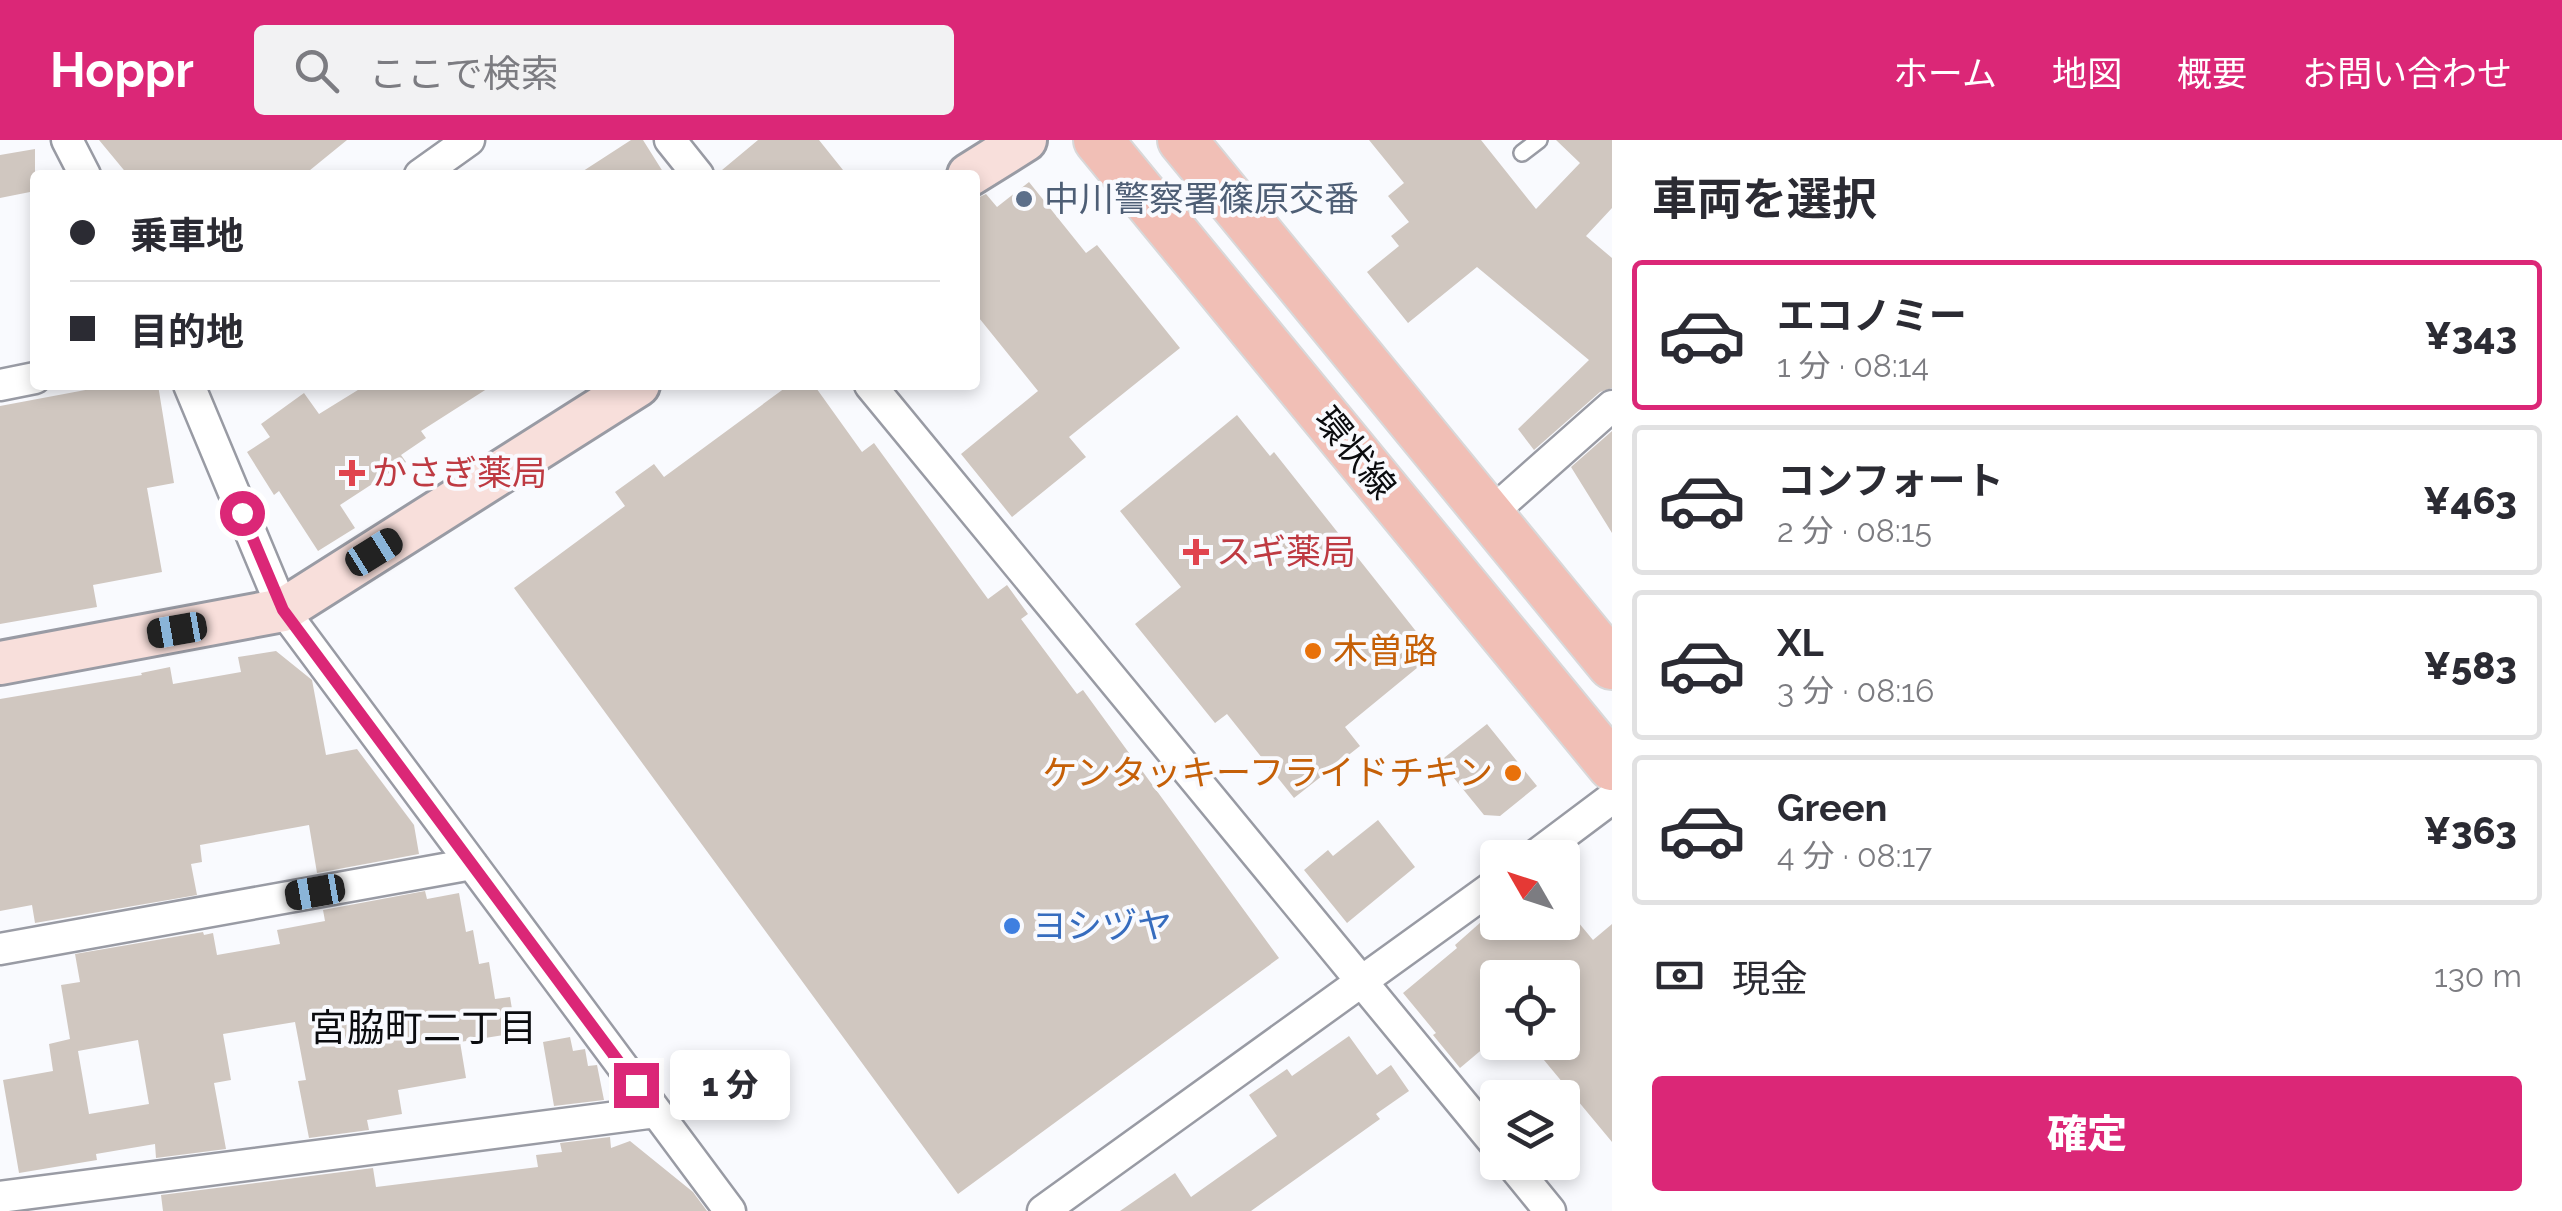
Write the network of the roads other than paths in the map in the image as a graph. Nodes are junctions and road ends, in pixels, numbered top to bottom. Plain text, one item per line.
1 (67, 140) edge
2 (469, 140) edge
3 (670, 140) edge
4 (1025, 140) edge
5 (1098, 140) edge
6 (1182, 140) edge
7 (1539, 140) edge
8 (1522, 153) dead end
9 (82, 170) edge
10 (427, 170) edge
11 (694, 170) edge
12 (978, 170) edge
13 (30, 379) edge
14 (0, 385) edge
15 (190, 390) edge
16 (630, 390) edge
17 (874, 390) edge
18 (1612, 406) edge
19 (1490, 514) junction
20 (283, 610) junction
21 (0, 663) edge
22 (1612, 665) edge
23 (1612, 766) edge
24 (1612, 798) edge
25 (1556, 840) edge
26 (472, 864) junction
27 (1480, 896) edge
28 (0, 949) edge
29 (1362, 982) junction
30 (656, 1112) junction
31 (1480, 1125) edge
32 (1525, 1180) edge
33 (0, 1197) edge
34 (730, 1211) edge
35 (1042, 1211) edge
36 (1550, 1211) edge

1 - 9 street
2 - 10 street
3 - 11 street
4 - 12 street
5 - 23 main road, 環状線
6 - 19 main road, 環状線
7 - 8 lane
13 - 14 street
15 - 20 street
16 - 20 street
17 - 29 street
18 - 19 street
19 - 22 main road, 環状線
20 - 21 street
20 - 26 street
24 - 25 street
26 - 28 street
26 - 30 street
27 - 29 street
29 - 31 street
29 - 35 street
30 - 33 street
30 - 34 street
32 - 36 street

